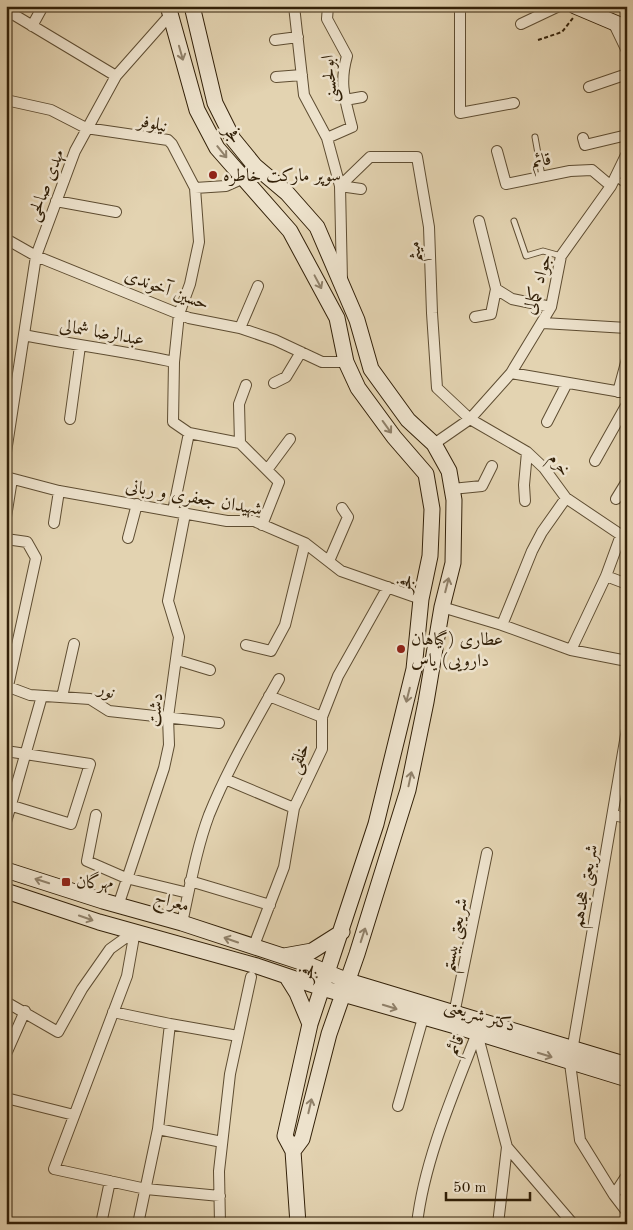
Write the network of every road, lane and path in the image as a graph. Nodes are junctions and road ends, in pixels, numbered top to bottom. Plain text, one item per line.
1 (43, 6) edge
2 (192, 6) edge
3 (294, 6) edge
4 (328, 6) edge
5 (460, 6) edge
6 (559, 6) edge
7 (578, 7) edge
8 (6, 10) edge
9 (169, 11) edge
10 (612, 22) junction
11 (521, 24) dead end
12 (32, 26) junction
13 (627, 28) edge
14 (298, 37) junction
15 (275, 40) dead end
16 (538, 40) dead end
17 (627, 51) edge
18 (627, 74) edge
19 (116, 76) junction
20 (302, 76) junction
21 (276, 77) dead end
22 (589, 88) dead end
23 (362, 97) dead end
24 (6, 100) edge
25 (345, 100) junction
26 (215, 103) junction
27 (514, 103) dead end
28 (197, 110) junction
29 (86, 128) junction
30 (627, 135) edge
31 (535, 137) dead end
32 (327, 138) junction
33 (584, 141) dead end
34 (497, 151) dead end
35 (627, 153) edge
36 (542, 177) junction
37 (244, 178) junction
38 (613, 182) junction
39 (340, 186) junction
40 (627, 186) edge
41 (194, 188) junction
42 (361, 189) dead end
43 (56, 201) junction
44 (116, 212) dead end
45 (479, 221) dead end
46 (514, 221) dead end
47 (6, 239) edge
48 (36, 256) junction
49 (561, 256) junction
50 (342, 284) junction
51 (258, 286) dead end
52 (496, 289) junction
53 (551, 307) junction
54 (179, 314) junction
55 (475, 317) dead end
56 (543, 323) junction
57 (240, 328) junction
58 (627, 328) edge
59 (24, 335) junction
60 (80, 346) junction
61 (301, 352) junction
62 (627, 360) edge
63 (174, 362) junction
64 (346, 362) junction
65 (511, 373) junction
66 (274, 383) dead end
67 (567, 383) junction
68 (246, 385) dead end
69 (622, 392) edge
70 (627, 404) edge
71 (70, 419) dead end
72 (470, 419) junction
73 (546, 422) dead end
74 (190, 433) junction
75 (290, 439) dead end
76 (240, 443) junction
77 (434, 444) junction
78 (6, 452) edge
79 (527, 452) junction
80 (595, 461) dead end
81 (492, 466) dead end
82 (267, 470) junction
83 (9, 478) edge
84 (627, 481) edge
85 (452, 488) junction
86 (59, 491) junction
87 (566, 498) junction
88 (616, 499) dead end
89 (525, 501) dead end
90 (137, 504) junction
91 (342, 508) dead end
92 (173, 511) junction
93 (185, 514) junction
94 (6, 517) edge
95 (54, 523) dead end
96 (262, 525) junction
97 (128, 538) dead end
98 (6, 539) edge
99 (305, 543) junction
100 (329, 561) junction
101 (606, 576) junction
102 (627, 584) edge
103 (388, 588) junction
104 (421, 599) junction
105 (442, 607) junction
106 (502, 625) junction
107 (74, 644) dead end
108 (246, 645) dead end
109 (571, 650) junction
110 (177, 660) junction
111 (627, 661) edge
112 (210, 670) dead end
113 (279, 679) dead end
114 (7, 686) edge
115 (42, 696) junction
116 (269, 696) junction
117 (62, 697) junction
118 (168, 717) junction
119 (322, 717) junction
120 (220, 723) dead end
121 (627, 729) edge
122 (6, 751) edge
123 (26, 753) junction
124 (225, 780) junction
125 (9, 804) edge
126 (294, 808) junction
127 (96, 815) dead end
128 (613, 815) junction
129 (627, 818) edge
130 (6, 822) edge
131 (487, 853) dead end
132 (6, 870) edge
133 (126, 878) junction
134 (190, 881) junction
135 (6, 891) edge
136 (188, 893) junction
137 (270, 904) junction
138 (118, 906) junction
139 (182, 923) junction
140 (135, 932) junction
141 (342, 932) junction
142 (253, 948) junction
143 (281, 956) junction
144 (353, 965) junction
145 (326, 973) junction
146 (251, 977) dead end
147 (287, 977) junction
148 (364, 986) junction
149 (322, 988) junction
150 (345, 988) junction
151 (6, 1002) edge
152 (425, 1011) junction
153 (25, 1012) junction
154 (113, 1012) junction
155 (453, 1019) junction
156 (170, 1024) junction
157 (310, 1024) junction
158 (479, 1027) junction
159 (238, 1036) junction
160 (6, 1054) edge
161 (572, 1056) junction
162 (627, 1065) edge
163 (627, 1079) edge
164 (6, 1098) edge
165 (398, 1106) dead end
166 (74, 1115) junction
167 (158, 1129) junction
168 (222, 1142) junction
169 (507, 1147) junction
170 (293, 1151) junction
171 (627, 1175) edge
172 (110, 1181) junction
173 (146, 1189) junction
174 (614, 1195) junction
175 (220, 1196) junction
176 (627, 1212) edge
177 (102, 1224) edge
178 (138, 1224) edge
179 (220, 1224) edge
180 (298, 1224) edge
181 (417, 1224) edge
182 (498, 1224) edge
183 (573, 1224) edge

1 - 12 street
2 - 26 main road
3 - 14 street
4 - 25 street, ابولحسنی
5 - 27 street
6 - 11 street
7 - 10 main road
7 - 16 path
8 - 12 street
9 - 19 street, مهدی صالحی
9 -> 28 main road, فجر
10 - 13 main road
10 - 17 street
12 - 19 street
14 - 15 street
14 - 20 street
18 - 22 street
19 - 29 street, مهدی صالحی
20 - 21 street
20 - 32 street
23 - 25 street
24 - 29 street
25 - 32 street, ابولحسنی
26 - 28 main road
26 - 50 main road
28 -> 37 main road, فجر
29 - 41 street, نیلوفر
29 - 43 street, مهدی صالحی
30 - 33 street
31 - 36 lane
32 - 39 street
34 - 36 street, قائم
35 - 38 street, جواد کمالی
36 - 38 street, قائم
37 - 41 street
37 -> 64 main road, فجر
38 - 40 lane
38 - 49 street, جواد کمالی
39 - 42 street
39 - 50 street
39 - 72 street, میثم
41 - 54 street
43 - 44 street
43 - 48 street, مهدی صالحی
45 - 52 street
46 - 49 lane
47 - 48 street, حسین آخوندی
48 - 54 street, حسین آخوندی
48 - 59 street, مهدی صالحی
49 - 53 street, جواد کمالی
50 - 77 main road
51 - 57 street
52 - 53 street
52 - 55 street
53 - 56 street, جواد کمالی
54 - 57 street, حسین آخوندی
54 - 63 street
56 - 58 street
56 - 65 street, جواد کمالی
57 - 61 street, حسین آخوندی
59 - 60 street, عبدالرضا شمالی
59 - 78 street, مهدی صالحی
60 - 63 street, عبدالرضا شمالی
60 - 71 street
61 - 64 street, حسین آخوندی
61 - 66 street
62 - 69 street
63 - 74 street
64 -> 104 main road, فجر
65 - 67 street
65 - 72 street, جواد کمالی
67 - 69 street
67 - 73 street
68 - 76 street
70 - 80 street
72 - 77 street, جواد کمالی
72 - 79 street, خرم
74 - 76 street
74 - 92 street
75 - 82 street
76 - 82 street
77 - 85 main road
79 - 87 street, خرم
79 - 89 street
81 - 85 street
82 - 96 street
83 - 86 street, شهیدان جعفری و ربانی
83 - 94 street
84 - 88 street
105 -> 85 main road
86 - 90 street, شهیدان جعفری و ربانی
86 - 95 street
87 - 101 street, خرم
87 - 106 street
90 - 92 street, شهیدان جعفری و ربانی
90 - 97 street
91 - 100 street
92 - 93 street, شهیدان جعفری و ربانی
93 - 96 street, شهیدان جعفری و ربانی
93 - 110 street, دشت
96 - 99 street, شهیدان جعفری و ربانی
98 - 114 street
99 - 100 street, شهیدان جعفری و ربانی
99 - 108 street
100 - 103 street, شهیدان جعفری و ربانی
101 - 102 street
101 - 109 street
103 - 104 street, شهیدان جعفری و ربانی
103 - 119 street, خلقی
104 - 105 main road
104 -> 141 main road, فجر
105 - 106 street
144 -> 105 main road
106 - 109 street
107 - 117 street
109 - 111 street
110 - 112 street
110 - 118 street, دشت
113 - 116 street
114 - 115 street, نور
115 - 117 street, نور
115 - 123 street
116 - 119 street
116 - 124 street
117 - 118 street, نور
118 - 120 street, نور
118 - 133 street, دشت
119 - 126 street, خلقی
121 - 128 street, شریعتی هجدهم
122 - 123 street
123 - 125 street
123 - 125 street
124 - 126 street
124 - 134 street
125 - 130 street
126 - 137 street, خلقی
127 - 133 street
128 - 129 street
128 - 161 street, شریعتی هجدهم
131 - 155 street, شریعتی بیستم
138 -> 132 main road, معراج
133 - 136 street
133 - 138 street, دشت
134 - 136 street
134 - 137 street
135 -> 140 main road
136 - 139 street
137 - 142 street, خلقی
138 - 139 main road, معراج
142 -> 139 main road, معراج
140 - 147 main road
140 - 153 street
140 - 154 street
141 - 143 main road
141 - 145 main road, فجر
142 - 143 main road, معراج
143 - 145 main road, معراج
144 - 148 main road
144 - 150 main road
145 - 149 main road, فجر
145 - 150 main road, دکتر شریعتی
146 - 159 street
147 - 149 main road
147 - 157 main road
148 - 150 main road, دکتر شریعتی
148 - 152 main road, دکتر شریعتی
149 - 150 main road, دکتر شریعتی
149 - 157 main road, فجر
150 -> 152 main road, دکتر شریعتی
170 -> 150 main road
151 - 153 street
152 - 155 main road, دکتر شریعتی
152 - 165 street
153 - 160 street
154 - 156 street
154 - 166 street
155 - 158 main road, دکتر شریعتی
156 - 159 street
156 - 167 street
157 - 170 main road, فجر
158 - 161 main road, دکتر شریعتی
158 - 169 street, قائم
158 - 181 street, قائم
159 - 168 street
161 - 162 main road, دکتر شریعتی
161 - 163 main road, دکتر شریعتی
161 - 174 street, شریعتی هجدهم
164 - 166 street
166 - 172 street
167 - 168 street
167 - 173 street
168 - 175 street
169 - 182 street, قائم
169 - 183 street
170 - 180 main road, فجر
171 - 174 street
172 - 173 street
172 - 177 street
173 - 175 street
173 - 178 street
174 - 176 street, شریعتی هجدهم
175 - 179 street

